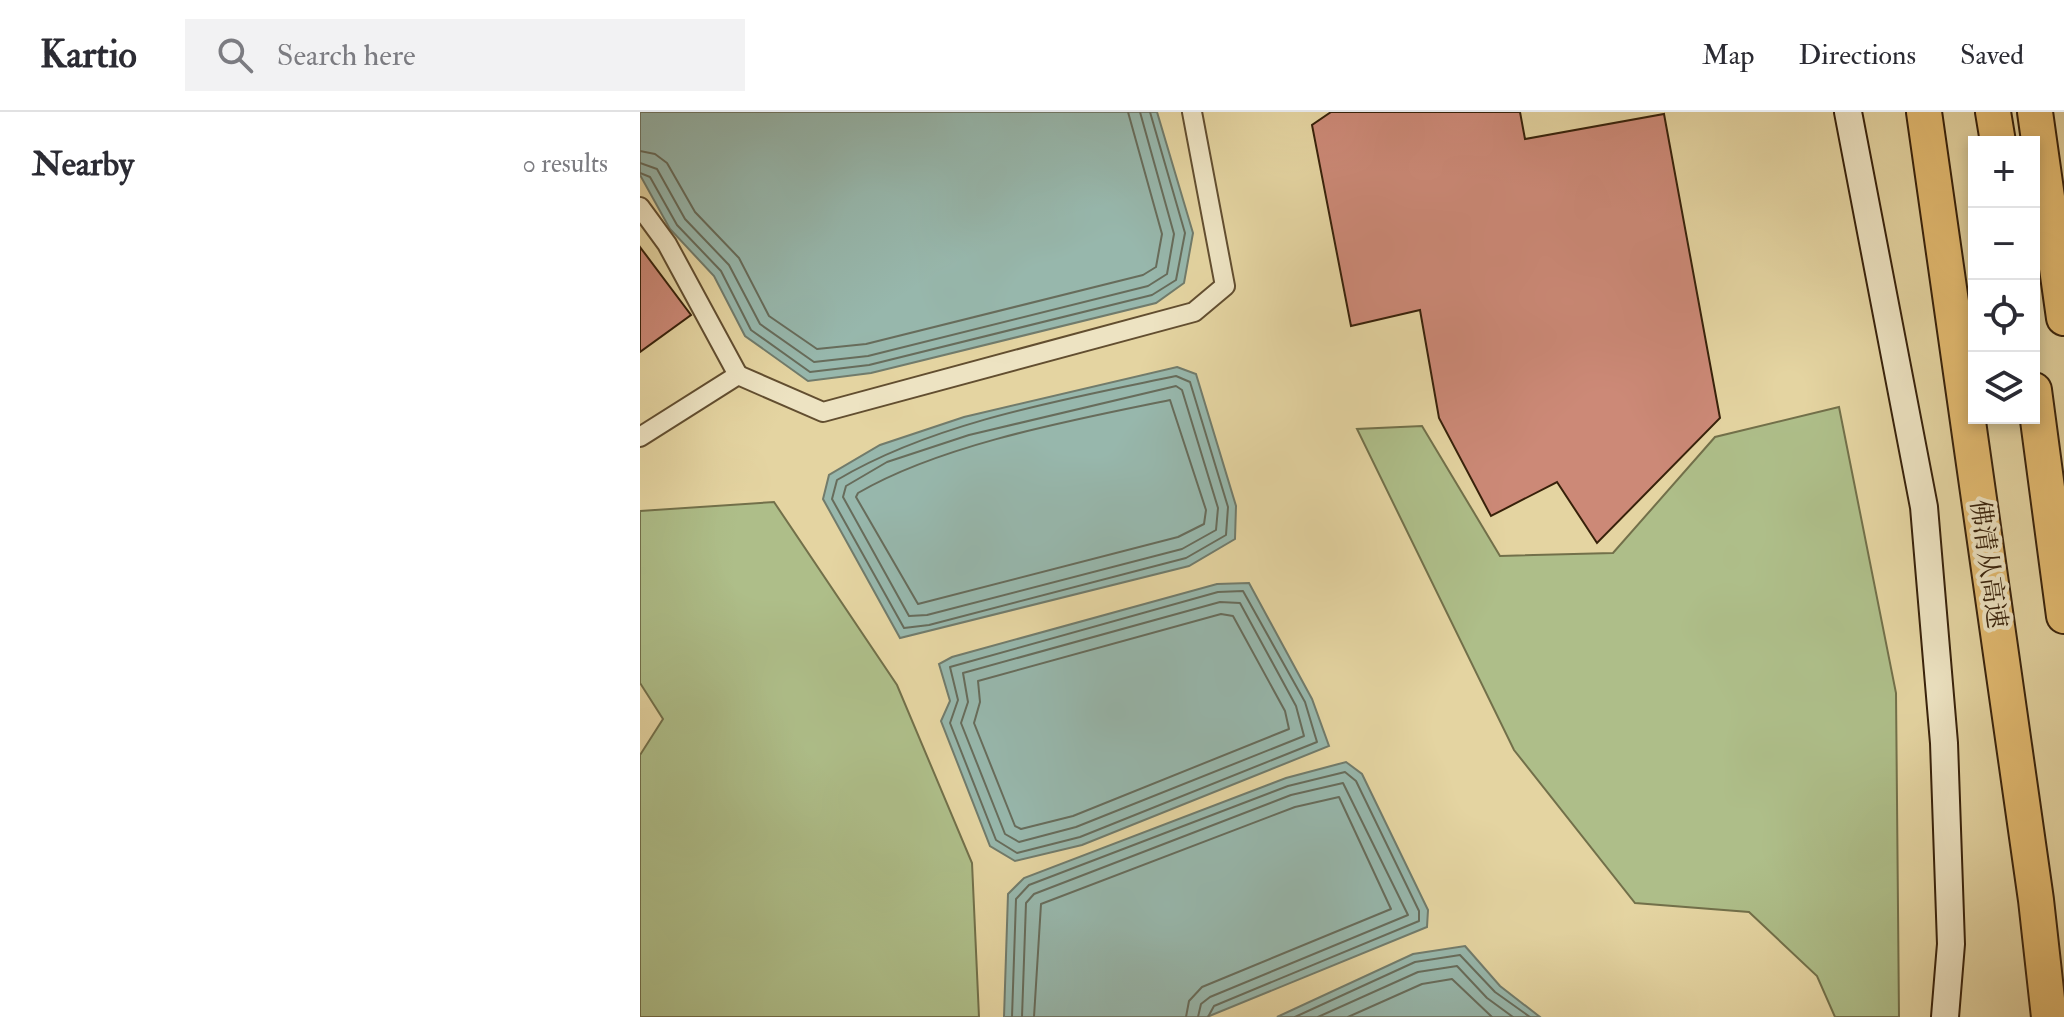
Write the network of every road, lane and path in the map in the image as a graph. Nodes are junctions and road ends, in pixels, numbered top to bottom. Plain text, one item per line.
1 (1192, 112) edge
2 (1848, 112) edge
3 (1924, 112) edge
4 (1993, 112) edge
5 (2035, 112) edge
6 (1997, 136) edge
7 (640, 207) edge
8 (2064, 318) edge
9 (738, 375) junction
10 (2039, 424) edge
11 (640, 437) edge
12 (2064, 616) edge
13 (1945, 1017) edge
14 (2049, 1017) edge

1 - 9 street
2 - 13 main road
3 - 14 highway, 佛清从高速
4 - 6 highway
5 - 8 highway
7 - 9 street
9 - 11 street
10 - 12 highway

